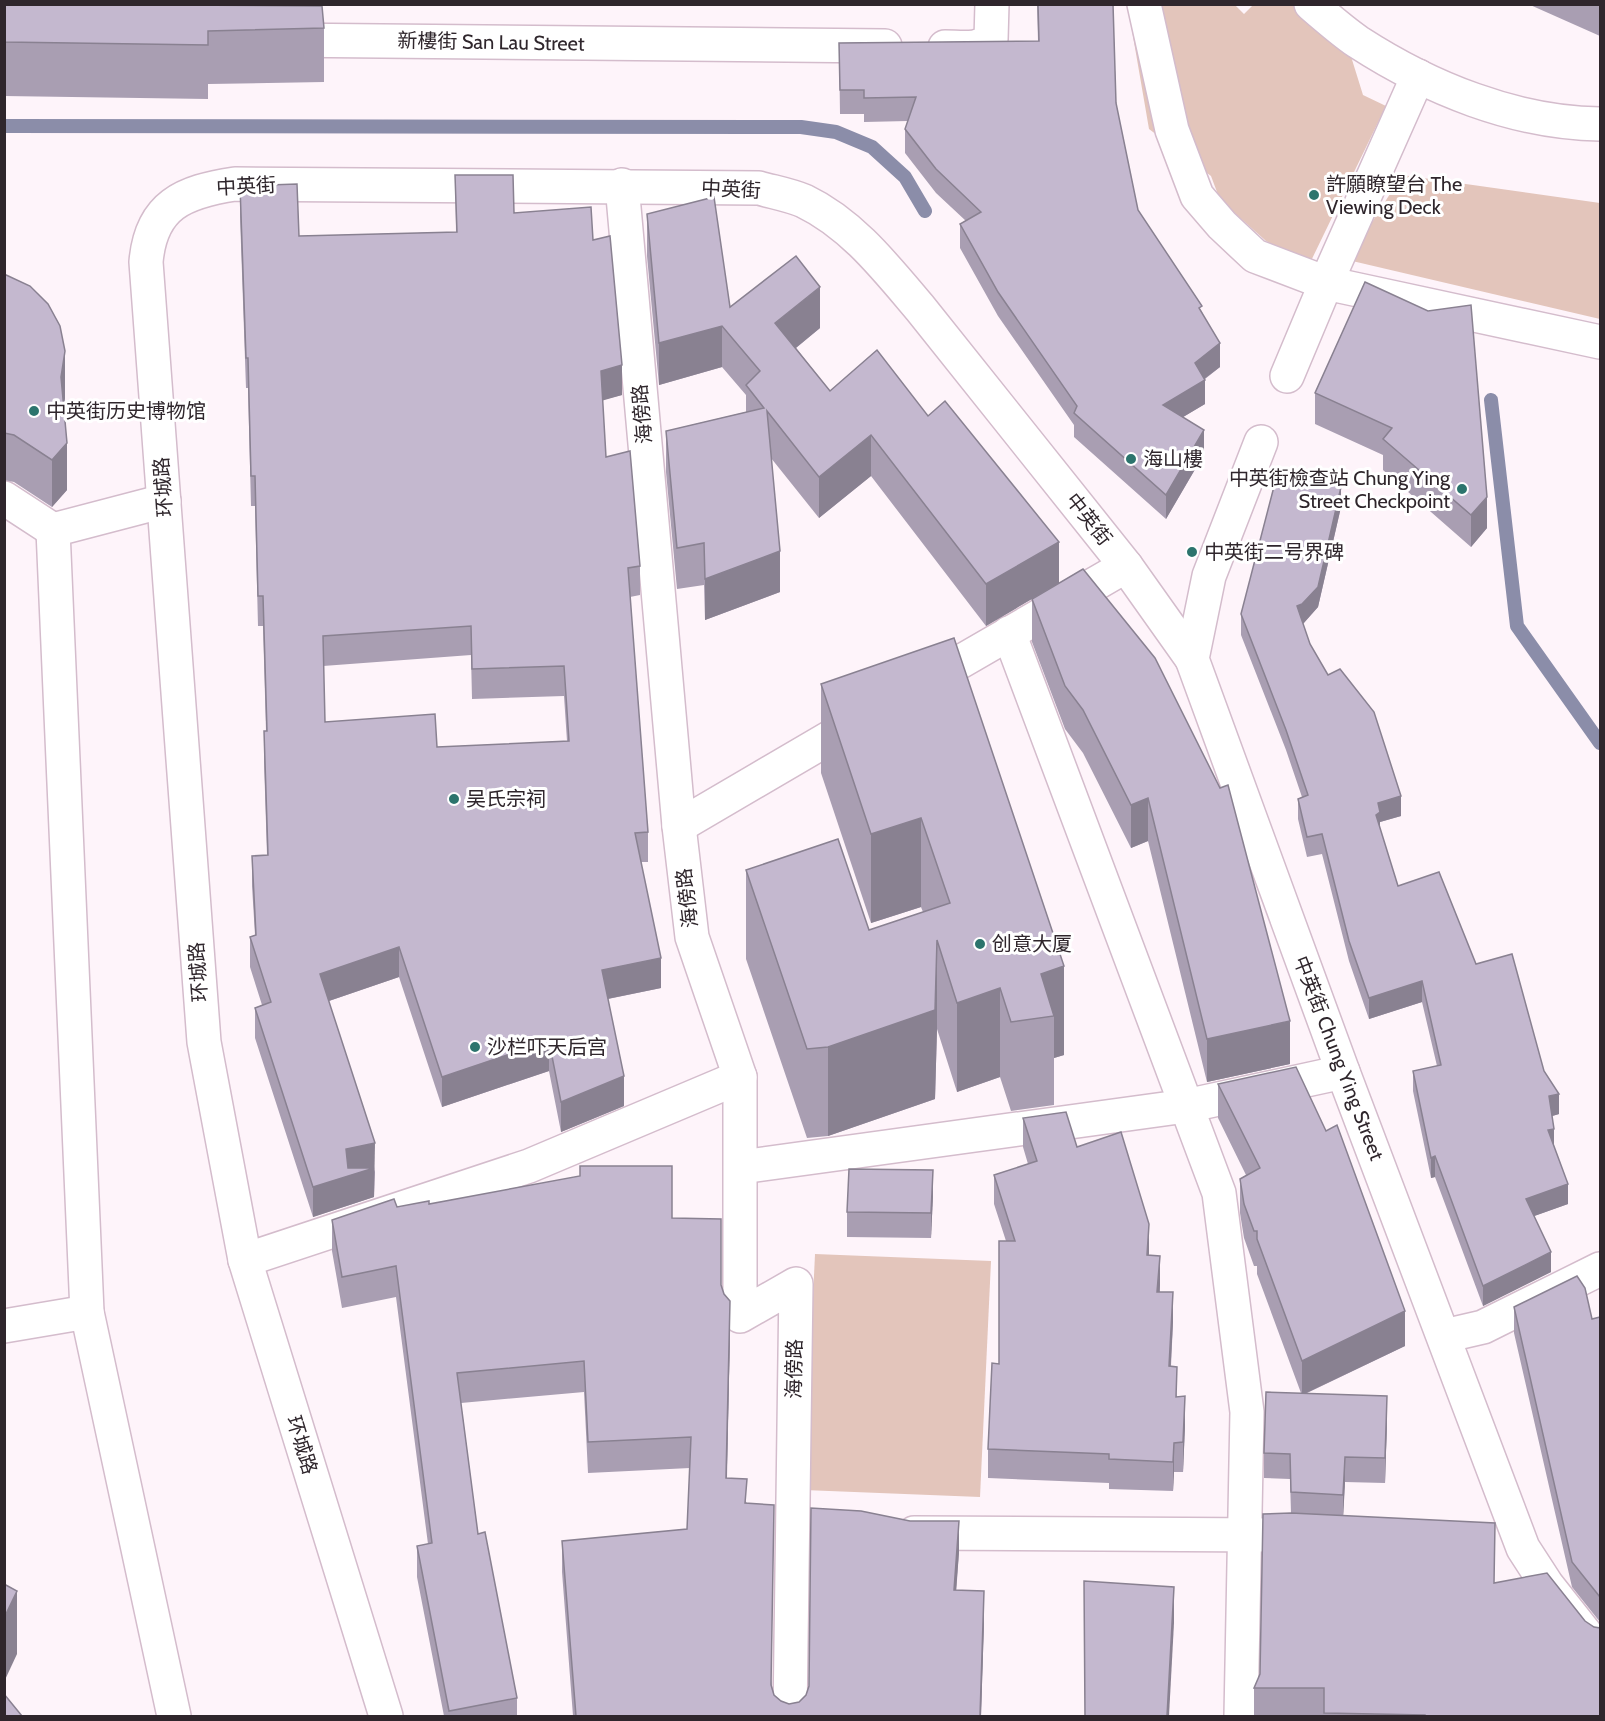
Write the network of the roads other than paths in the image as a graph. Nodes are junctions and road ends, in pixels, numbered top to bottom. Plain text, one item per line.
1 (992, 4) edge
2 (1144, 4) edge
3 (1311, 4) edge
4 (248, 40) edge
5 (1418, 76) junction
6 (1600, 124) edge
7 (622, 185) junction
8 (168, 209) joint
9 (1326, 283) junction
10 (1600, 342) edge
11 (1287, 376) dead end
12 (1261, 442) dead end
13 (4, 498) edge
14 (164, 501) junction
15 (53, 530) junction
16 (1126, 566) junction
17 (1009, 633) junction
18 (1192, 659) junction
19 (679, 826) junction
20 (1343, 1072) junction
21 (740, 1077) junction
22 (1186, 1106) junction
23 (741, 1167) junction
24 (245, 1260) junction
25 (1600, 1269) edge
26 (87, 1311) junction
27 (4, 1326) edge
28 (1444, 1336) junction
29 (792, 1509) junction
30 (824, 1516) edge
31 (888, 1529) edge
32 (1245, 1534) junction
33 (1303, 1537) edge
34 (1488, 1546) edge
35 (1523, 1548) junction
36 (1600, 1652) edge
37 (174, 1716) edge
38 (386, 1716) edge
39 (790, 1716) edge
40 (1241, 1716) edge

1 - 4 street, 新樓街 San Lau Street
2 - 9 street
3 - 5 street
5 - 6 street
5 - 9 street
7 - 8 street, 中英街
7 - 16 street, 中英街
7 - 19 street, 海傍路
8 - 14 street, 环城路
9 - 10 street
9 - 11 street
12 - 18 street
13 - 15 street
14 - 15 street
14 - 24 street, 环城路
15 - 26 street
16 - 17 street
16 - 18 street, 中英街
17 - 19 street
17 - 22 street
18 - 20 street, 中英街 Chung Ying Street
19 - 21 street, 海傍路
20 - 22 street
20 - 28 street, 中英街 Chung Ying Street
21 - 23 street, 海傍路
21 - 24 street
22 - 23 street
22 - 32 street
23 - 29 street, 海傍路
24 - 38 street, 环城路
25 - 28 street
26 - 27 street
26 - 37 street
28 - 35 street, 中英街 Chung Ying Street
29 - 30 street
29 - 39 street, 海傍路
31 - 32 street
32 - 33 street
32 - 40 street
34 - 35 street
35 - 36 street, 中英街 Chung Ying Street

